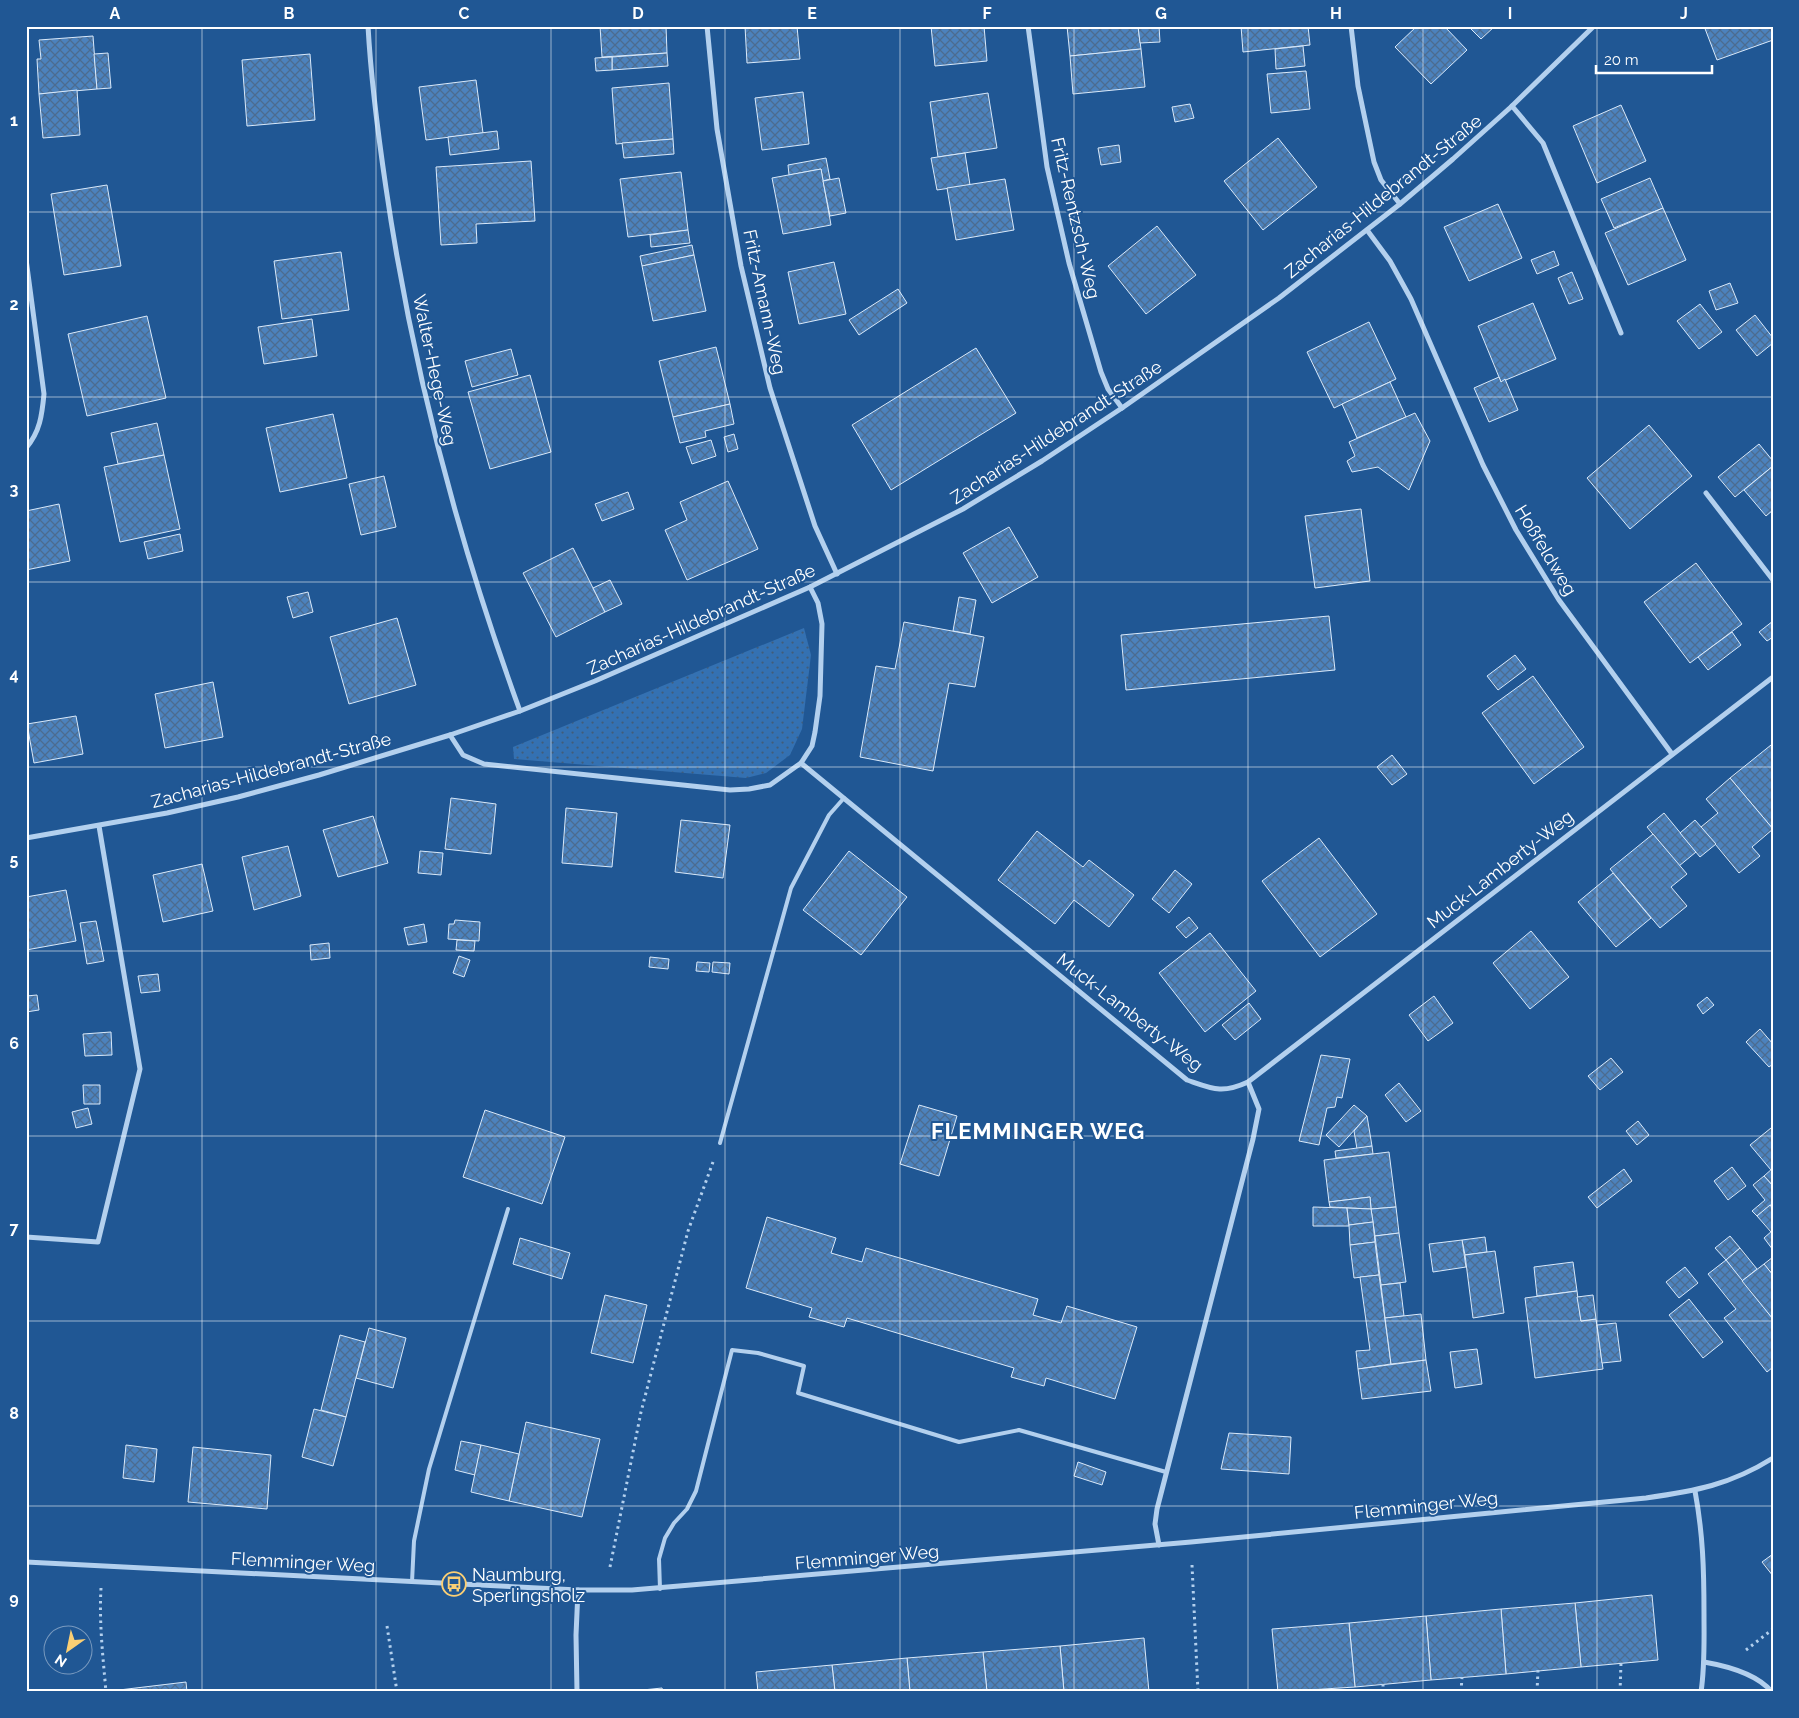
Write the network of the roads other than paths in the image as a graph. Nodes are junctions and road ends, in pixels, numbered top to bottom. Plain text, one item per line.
1 (368, 26) edge
2 (707, 26) edge
3 (1028, 26) edge
4 (1351, 26) edge
5 (1594, 26) edge
6 (1512, 106) junction
7 (1400, 204) junction
8 (1367, 230) junction
9 (26, 259) edge
10 (1621, 333) dead end
11 (1122, 408) junction
12 (26, 448) edge
13 (1706, 493) dead end
14 (837, 574) junction
15 (1773, 580) edge
16 (810, 587) junction
17 (1773, 677) edge
18 (520, 711) junction
19 (450, 735) junction
20 (1672, 754) junction
21 (800, 763) junction
22 (844, 798) junction
23 (99, 826) junction
24 (26, 838) edge
25 (1248, 1082) junction
26 (720, 1143) road end
27 (508, 1209) dead end
28 (26, 1238) edge
29 (1773, 1458) edge
30 (1166, 1472) junction
31 (1695, 1491) junction
32 (1159, 1545) junction
33 (26, 1562) edge
34 (412, 1582) junction
35 (660, 1588) junction
36 (578, 1590) junction
37 (1704, 1662) junction
38 (577, 1692) edge
39 (1701, 1692) edge
40 (1772, 1692) edge

1 - 18 street, Walter-Hege-Weg
2 - 14 street, Fritz-Amann-Weg
3 - 11 street, Fritz-Rentzsch-Weg
4 - 7 street
5 - 6 street, Zacharias-Hildebrandt-Straße
6 - 7 street, Zacharias-Hildebrandt-Straße
6 - 10 street
7 - 8 street, Zacharias-Hildebrandt-Straße
8 - 11 street, Zacharias-Hildebrandt-Straße
8 - 20 street, Hoßfeldweg
9 - 12 street
11 - 14 street, Zacharias-Hildebrandt-Straße
13 - 15 street
14 - 16 street, Zacharias-Hildebrandt-Straße
16 - 18 street, Zacharias-Hildebrandt-Straße
16 - 21 street
17 - 20 street
18 - 19 street, Zacharias-Hildebrandt-Straße
19 - 21 street
19 - 23 street, Zacharias-Hildebrandt-Straße
20 - 25 street, Muck-Lamberty-Weg
21 - 22 street, Muck-Lamberty-Weg
22 - 25 street, Muck-Lamberty-Weg
22 - 26 lane
23 - 24 street, Zacharias-Hildebrandt-Straße
23 - 28 street
25 - 30 street
27 - 34 lane
29 - 31 street, Flemminger Weg
30 - 32 street
30 - 35 lane
31 - 32 street, Flemminger Weg
31 - 37 street
32 - 35 street, Flemminger Weg
33 - 34 street, Flemminger Weg
34 - 36 street, Flemminger Weg
35 - 36 street, Flemminger Weg
36 - 38 street
37 - 39 street
37 - 40 street

